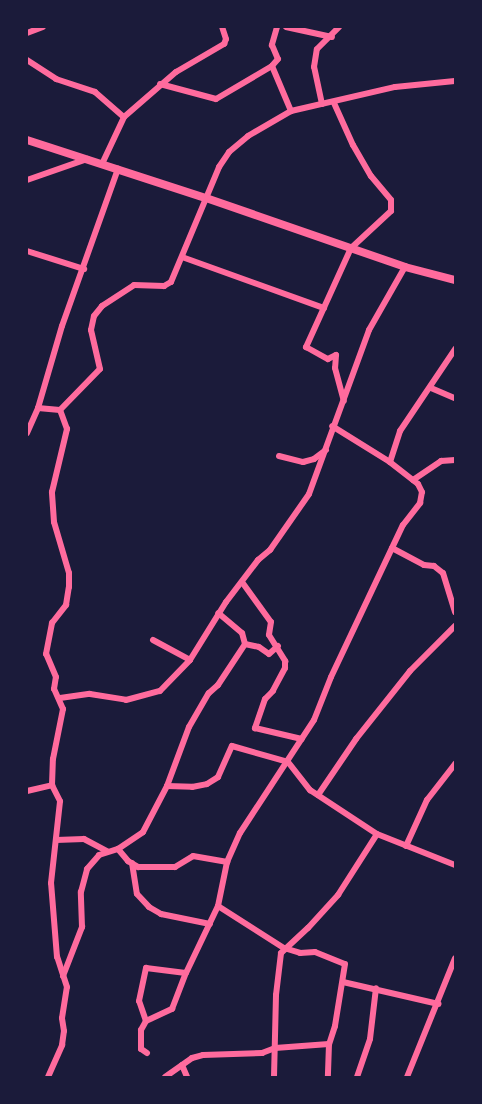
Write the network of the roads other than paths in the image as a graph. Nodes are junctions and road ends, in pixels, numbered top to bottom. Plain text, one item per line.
1 (43, 27) edge
2 (222, 27) edge
3 (277, 27) edge
4 (286, 27) edge
5 (339, 27) edge
6 (27, 33) edge
7 (332, 37) junction
8 (27, 60) edge
9 (272, 66) junction
10 (455, 81) edge
11 (160, 84) junction
12 (334, 103) junction
13 (322, 104) junction
14 (291, 111) junction
15 (124, 117) junction
16 (27, 140) edge
17 (87, 159) junction
18 (102, 164) junction
19 (118, 169) junction
20 (27, 180) edge
21 (206, 198) junction
22 (351, 248) junction
23 (27, 251) edge
24 (182, 257) junction
25 (405, 267) junction
26 (84, 269) junction
27 (455, 280) edge
28 (324, 308) junction
29 (455, 349) edge
30 (431, 387) junction
31 (455, 398) edge
32 (344, 401) junction
33 (38, 408) junction
34 (60, 410) junction
35 (332, 426) junction
36 (27, 433) edge
37 (327, 450) junction
38 (279, 456) dead end
39 (455, 460) edge
40 (390, 462) junction
41 (413, 480) junction
42 (392, 548) junction
43 (242, 582) junction
44 (455, 612) edge
45 (218, 613) junction
46 (455, 626) edge
47 (153, 640) dead end
48 (245, 644) junction
49 (278, 646) junction
50 (190, 660) junction
51 (60, 698) junction
52 (302, 740) junction
53 (288, 762) junction
54 (455, 764) edge
55 (52, 785) junction
56 (167, 786) junction
57 (27, 791) edge
58 (318, 795) junction
59 (376, 834) junction
60 (56, 840) junction
61 (406, 846) junction
62 (118, 849) junction
63 (107, 851) junction
64 (227, 862) junction
65 (132, 863) junction
66 (455, 865) edge
67 (218, 906) junction
68 (210, 924) junction
69 (284, 948) junction
70 (455, 958) edge
71 (186, 973) junction
72 (63, 976) junction
73 (343, 982) junction
74 (376, 988) junction
75 (438, 1004) junction
76 (146, 1021) junction
77 (329, 1044) junction
78 (275, 1048) junction
79 (147, 1053) dead end
80 (182, 1065) junction
81 (48, 1077) edge
82 (165, 1077) edge
83 (187, 1077) edge
84 (274, 1077) edge
85 (328, 1077) edge
86 (359, 1077) edge
87 (407, 1077) edge

1 - 6 street
2 - 11 street
3 - 9 street
4 - 7 street
5 - 7 street
7 - 13 street
8 - 15 street
9 - 11 street
9 - 14 street
10 - 12 street
11 - 15 street
12 - 13 street
12 - 22 street
13 - 14 street
14 - 21 street
15 - 18 street
16 - 17 main road
17 - 18 main road
17 - 20 street
18 - 19 main road
19 - 21 main road
19 - 26 street
21 - 22 main road
21 - 24 street
22 - 25 main road
22 - 28 street
23 - 26 street
24 - 28 street
24 - 34 street
25 - 27 main road
25 - 32 street
26 - 33 street
28 - 32 street
29 - 30 street
30 - 31 street
30 - 40 street
32 - 35 street
33 - 34 street
33 - 36 street
34 - 51 street
35 - 37 street
35 - 40 street
37 - 38 street
37 - 43 street
39 - 41 street
40 - 41 street
41 - 42 street
42 - 44 street
42 - 52 street
43 - 45 street
43 - 49 street
45 - 48 street
45 - 50 street
46 - 58 street
47 - 50 street
48 - 49 street
48 - 56 street
49 - 52 street
50 - 51 street
51 - 55 street
52 - 53 street
53 - 56 street
53 - 58 street
53 - 64 street
54 - 61 street
55 - 57 street
55 - 60 street
56 - 62 street
58 - 59 street
59 - 61 street
59 - 69 street
60 - 63 street
60 - 72 street
61 - 66 street
62 - 63 street
62 - 65 street
63 - 72 street
64 - 65 street
64 - 67 street
65 - 68 street
67 - 68 street
67 - 69 street
68 - 71 street
69 - 73 street
69 - 78 street
70 - 75 street
71 - 76 street
71 - 76 street
72 - 81 street
73 - 74 street
73 - 77 street
74 - 75 street
74 - 86 street
75 - 87 street
76 - 79 street
77 - 78 street
77 - 85 street
78 - 80 street
78 - 84 street
80 - 82 street
80 - 83 street

